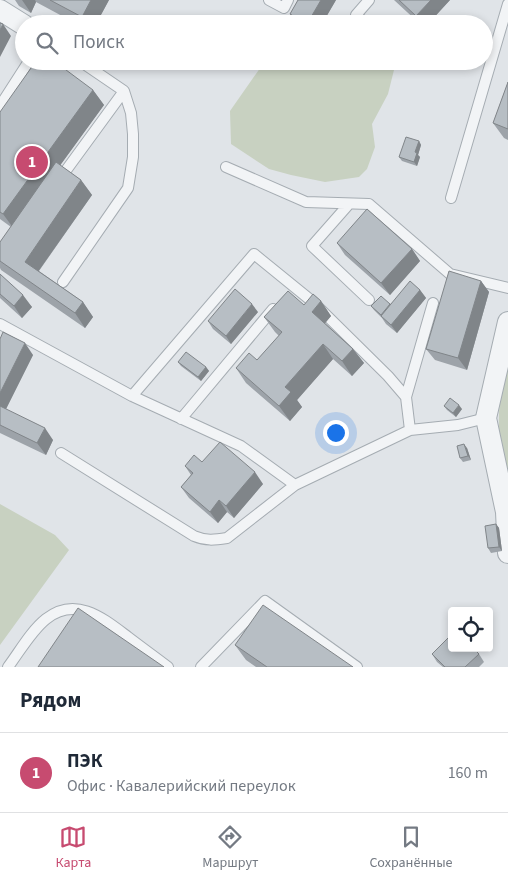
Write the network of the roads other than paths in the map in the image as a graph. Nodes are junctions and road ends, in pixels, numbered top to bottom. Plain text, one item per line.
1 (269, 0) edge
2 (288, 0) edge
3 (369, 0) edge
4 (508, 4) edge
5 (0, 10) edge
6 (356, 15) edge
7 (15, 19) edge
8 (493, 55) edge
9 (23, 70) edge
10 (93, 70) edge
11 (489, 70) edge
12 (124, 91) junction
13 (0, 106) edge
14 (226, 167) dead end
15 (55, 186) edge
16 (451, 198) dead end
17 (349, 204) junction
18 (63, 282) dead end
19 (508, 288) edge
20 (286, 292) junction
21 (369, 300) dead end
22 (433, 303) dead end
23 (508, 322) edge
24 (0, 324) edge
25 (132, 396) junction
26 (406, 397) junction
27 (486, 418) junction
28 (181, 420) junction
29 (410, 430) junction
30 (61, 453) dead end
31 (295, 485) junction
32 (508, 553) edge
33 (8, 667) edge
34 (168, 667) edge
35 (201, 667) edge
36 (357, 667) edge

1 - 2 lane
3 - 6 lane
4 - 8 lane
5 - 7 street
9 - 13 lane
10 - 12 lane
11 - 16 lane
12 - 15 lane
12 - 18 lane
14 - 17 lane
17 - 19 lane
17 - 21 lane
20 - 25 lane
20 - 26 lane
20 - 28 lane
22 - 26 lane
23 - 27 street
24 - 25 lane
25 - 28 lane
26 - 29 lane
27 - 29 lane
27 - 32 street
28 - 31 lane
29 - 31 lane
30 - 31 lane
33 - 34 lane
35 - 36 lane

